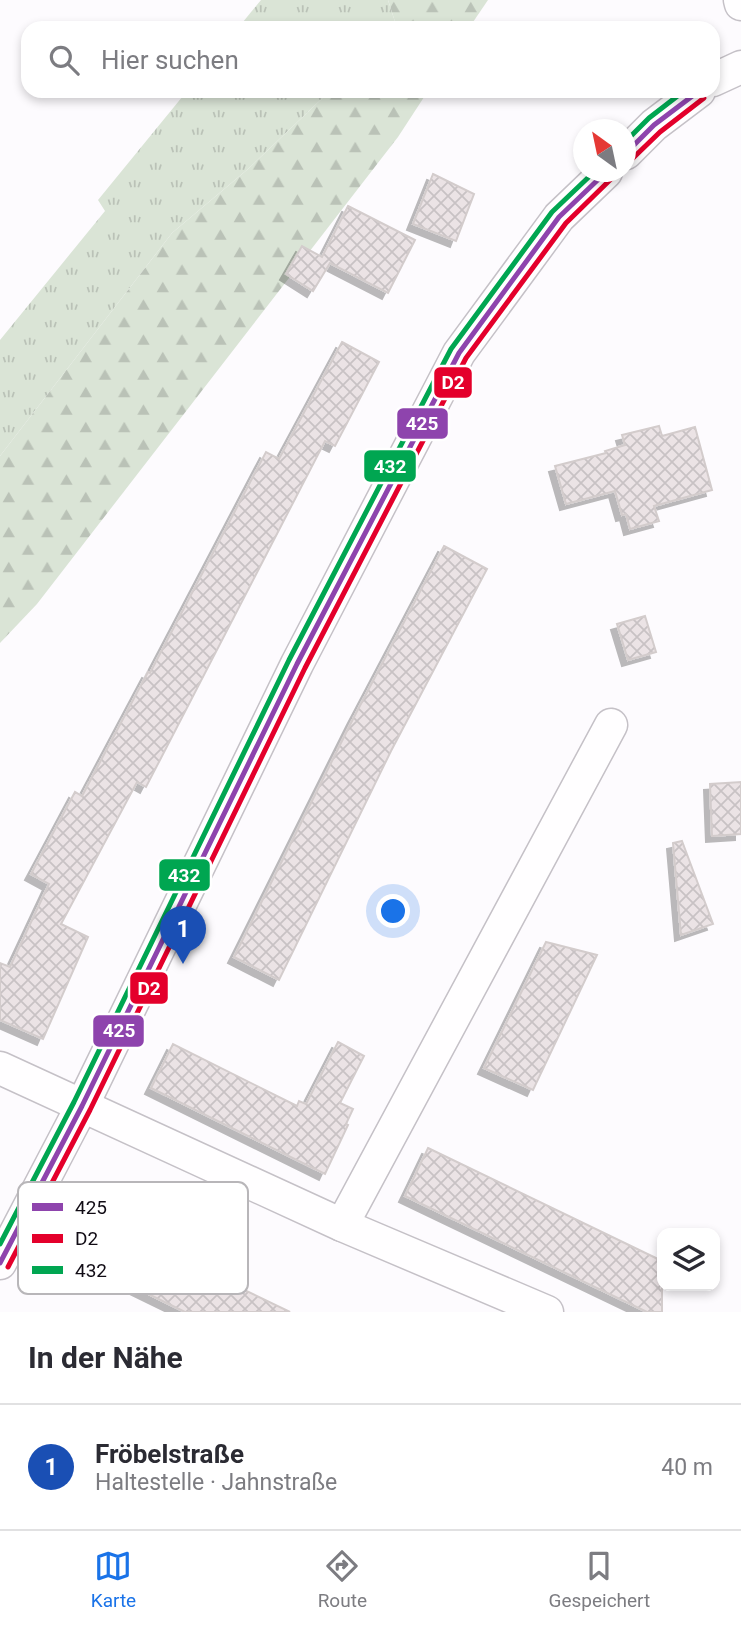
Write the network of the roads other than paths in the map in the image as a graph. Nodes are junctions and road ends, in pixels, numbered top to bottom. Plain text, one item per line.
1 (741, 67) edge
2 (720, 77) edge
3 (690, 98) edge
4 (636, 142) edge
5 (596, 182) edge
6 (611, 724) dead end
7 (0, 1068) edge
8 (82, 1106) junction
9 (42, 1182) edge
10 (342, 1225) junction
11 (18, 1229) edge
12 (0, 1263) edge
13 (547, 1312) edge

1 - 2 street
3 - 4 street
5 - 8 street
6 - 10 street
7 - 8 street
8 - 9 street
8 - 10 street
10 - 13 street
11 - 12 street

